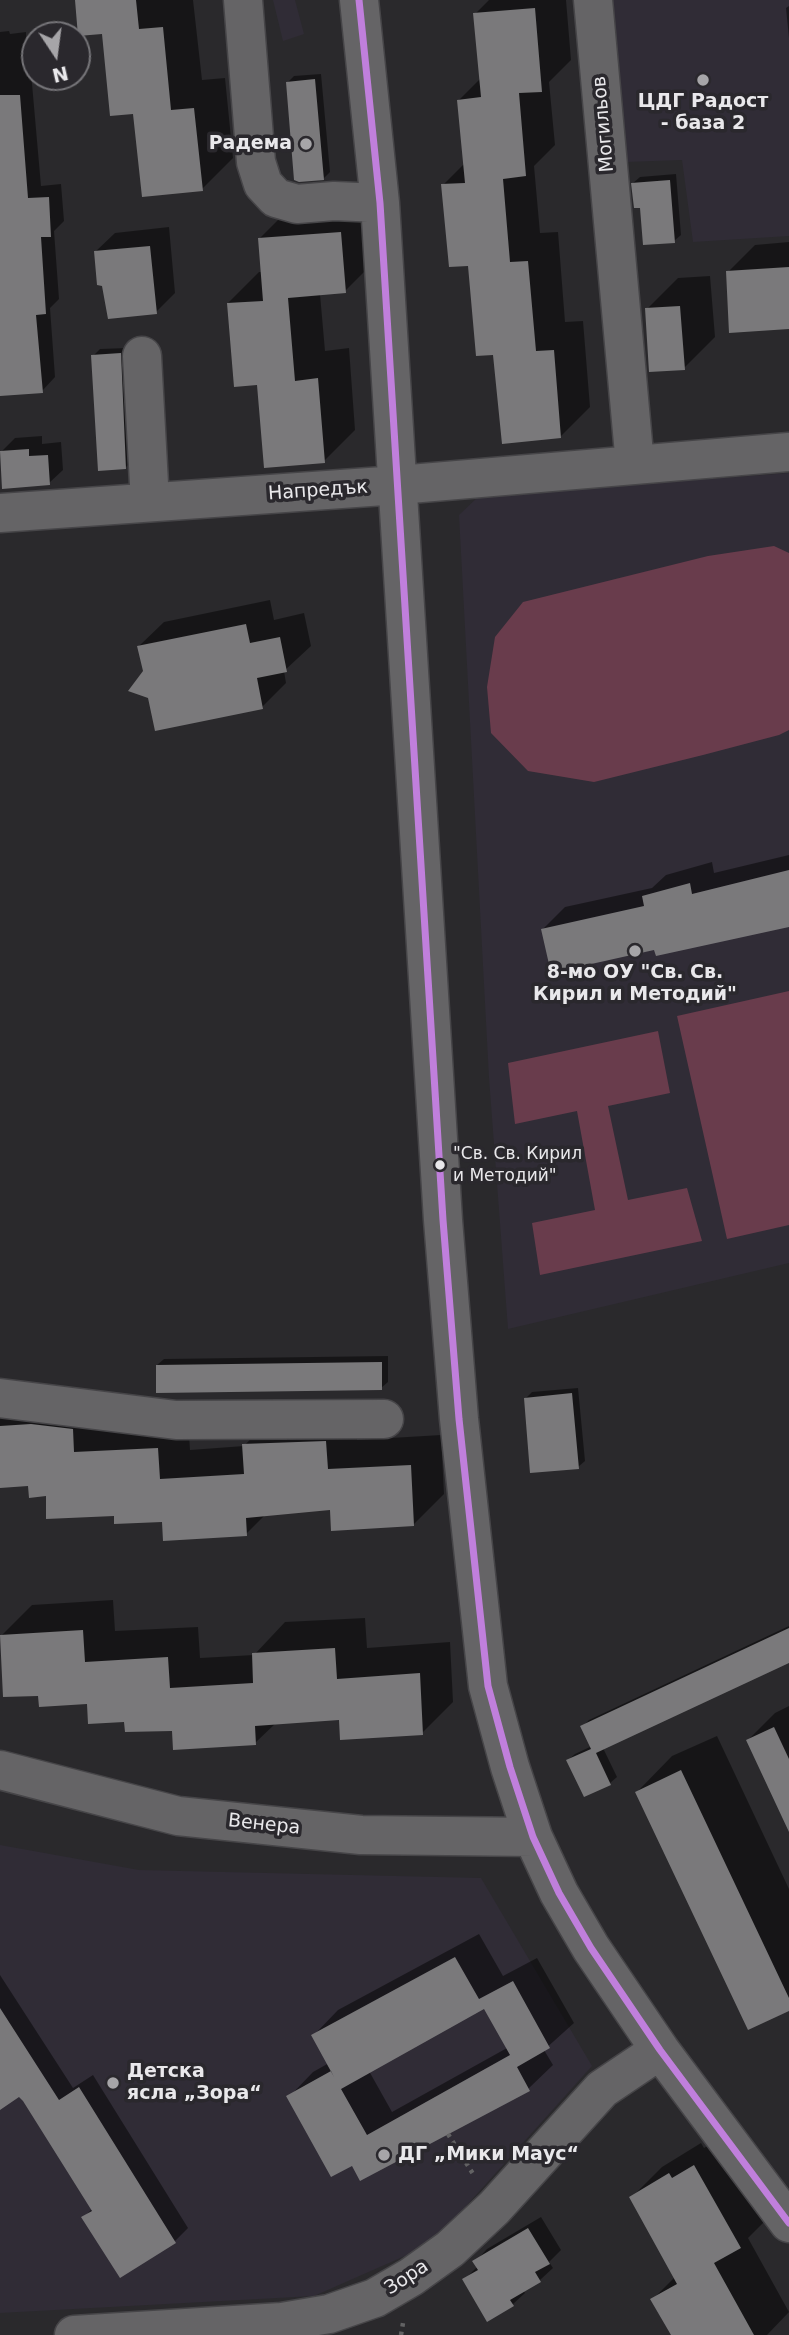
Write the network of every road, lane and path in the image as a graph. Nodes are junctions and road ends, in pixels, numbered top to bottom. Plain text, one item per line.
1 (243, 0) edge
2 (359, 0) edge
3 (593, 0) edge
4 (380, 203) junction
5 (142, 356) dead end
6 (789, 452) edge
7 (635, 465) junction
8 (397, 485) junction
9 (150, 502) junction
10 (0, 513) edge
11 (0, 1398) edge
12 (384, 1419) dead end
13 (0, 1770) edge
14 (533, 1837) junction
15 (660, 2050) junction
16 (448, 2134) dead end
17 (494, 2208) junction
18 (789, 2223) edge
19 (74, 2335) edge

1 - 4 street
2 - 4 street
3 - 7 street, Могильов
4 - 8 street
5 - 9 street
6 - 7 street, Напредък
7 - 8 street, Напредък
8 - 9 street, Напредък
8 - 14 street
9 - 10 street, Напредък
11 - 12 street
13 - 14 street, Венера
14 - 15 street
15 - 17 street, Зора
15 - 18 street
16 - 17 path
17 - 19 street, Зора

